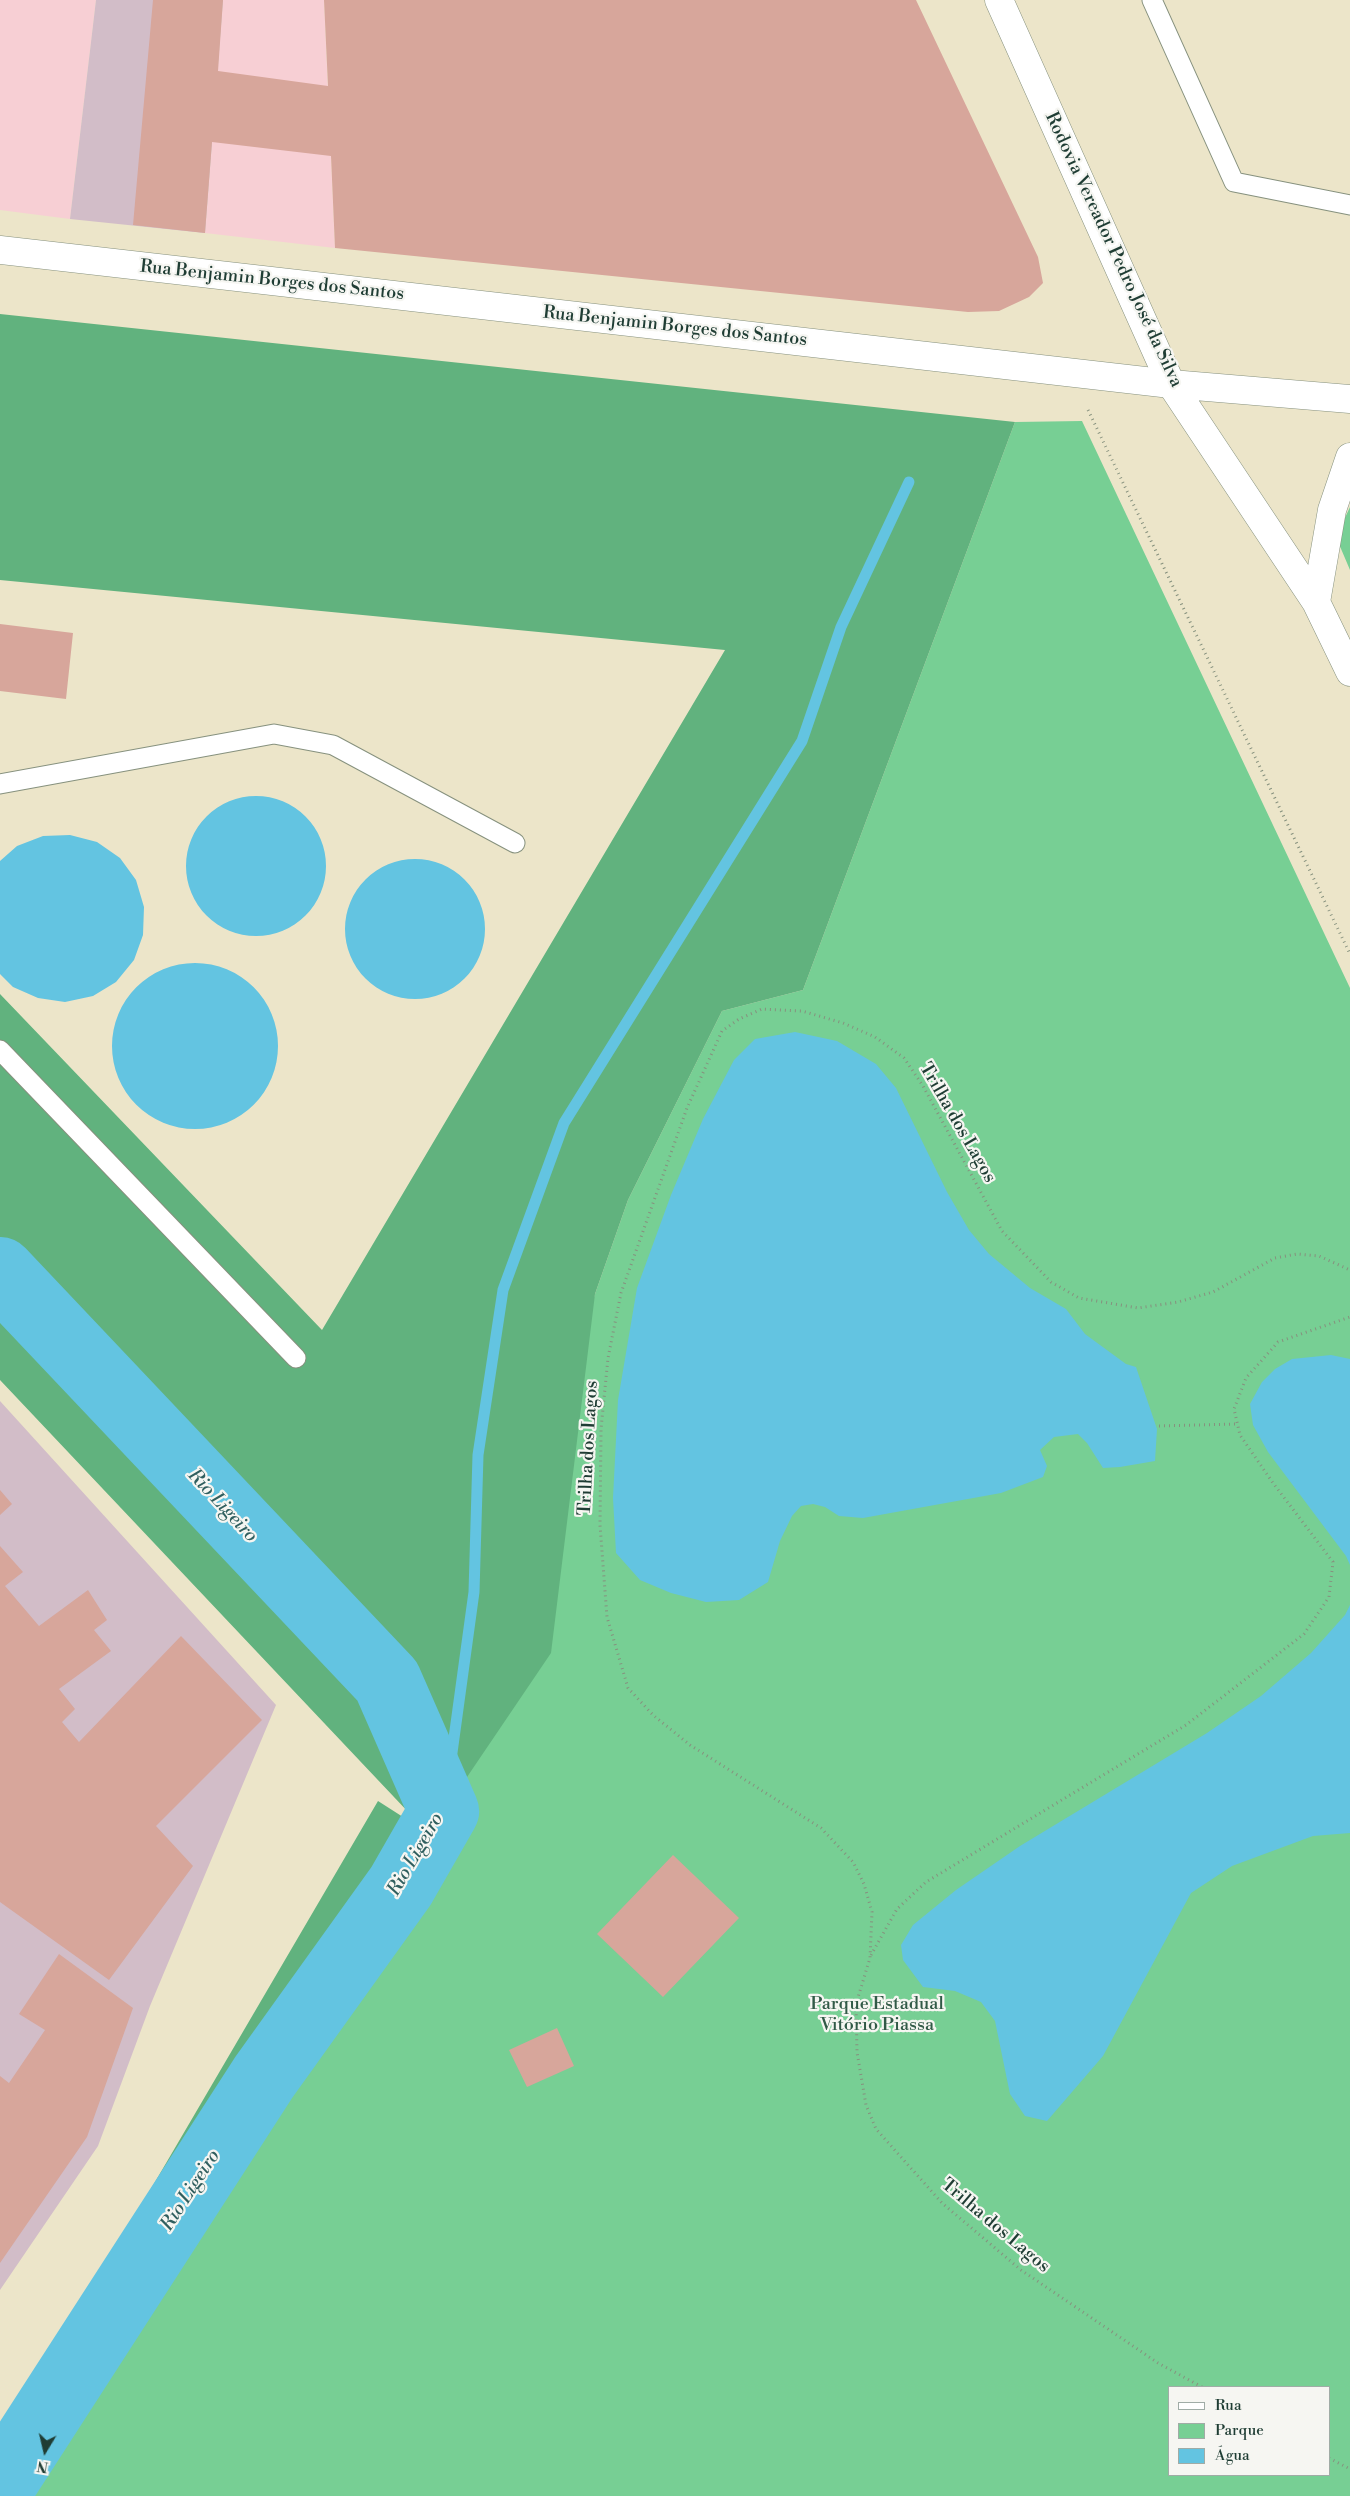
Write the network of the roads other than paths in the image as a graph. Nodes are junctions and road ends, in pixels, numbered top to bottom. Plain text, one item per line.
1 (999, 0) edge
2 (1152, 0) edge
3 (1350, 205) edge
4 (0, 250) edge
5 (1171, 384) junction
6 (1350, 399) edge
7 (1350, 457) edge
8 (1316, 602) junction
9 (1350, 672) edge
10 (0, 784) edge
11 (515, 844) dead end
12 (0, 1050) edge
13 (296, 1358) dead end

1 - 5 street, Rodovia Vereador Pedro José da Silva
2 - 3 lane
4 - 5 street, Rua Benjamin Borges dos Santos
5 - 6 street, Rua Benjamin Borges dos Santos
5 - 8 street, Rodovia Vereador Pedro José da Silva
7 - 8 street
8 - 9 street, Rodovia Vereador Pedro José da Silva
10 - 11 lane
12 - 13 lane

